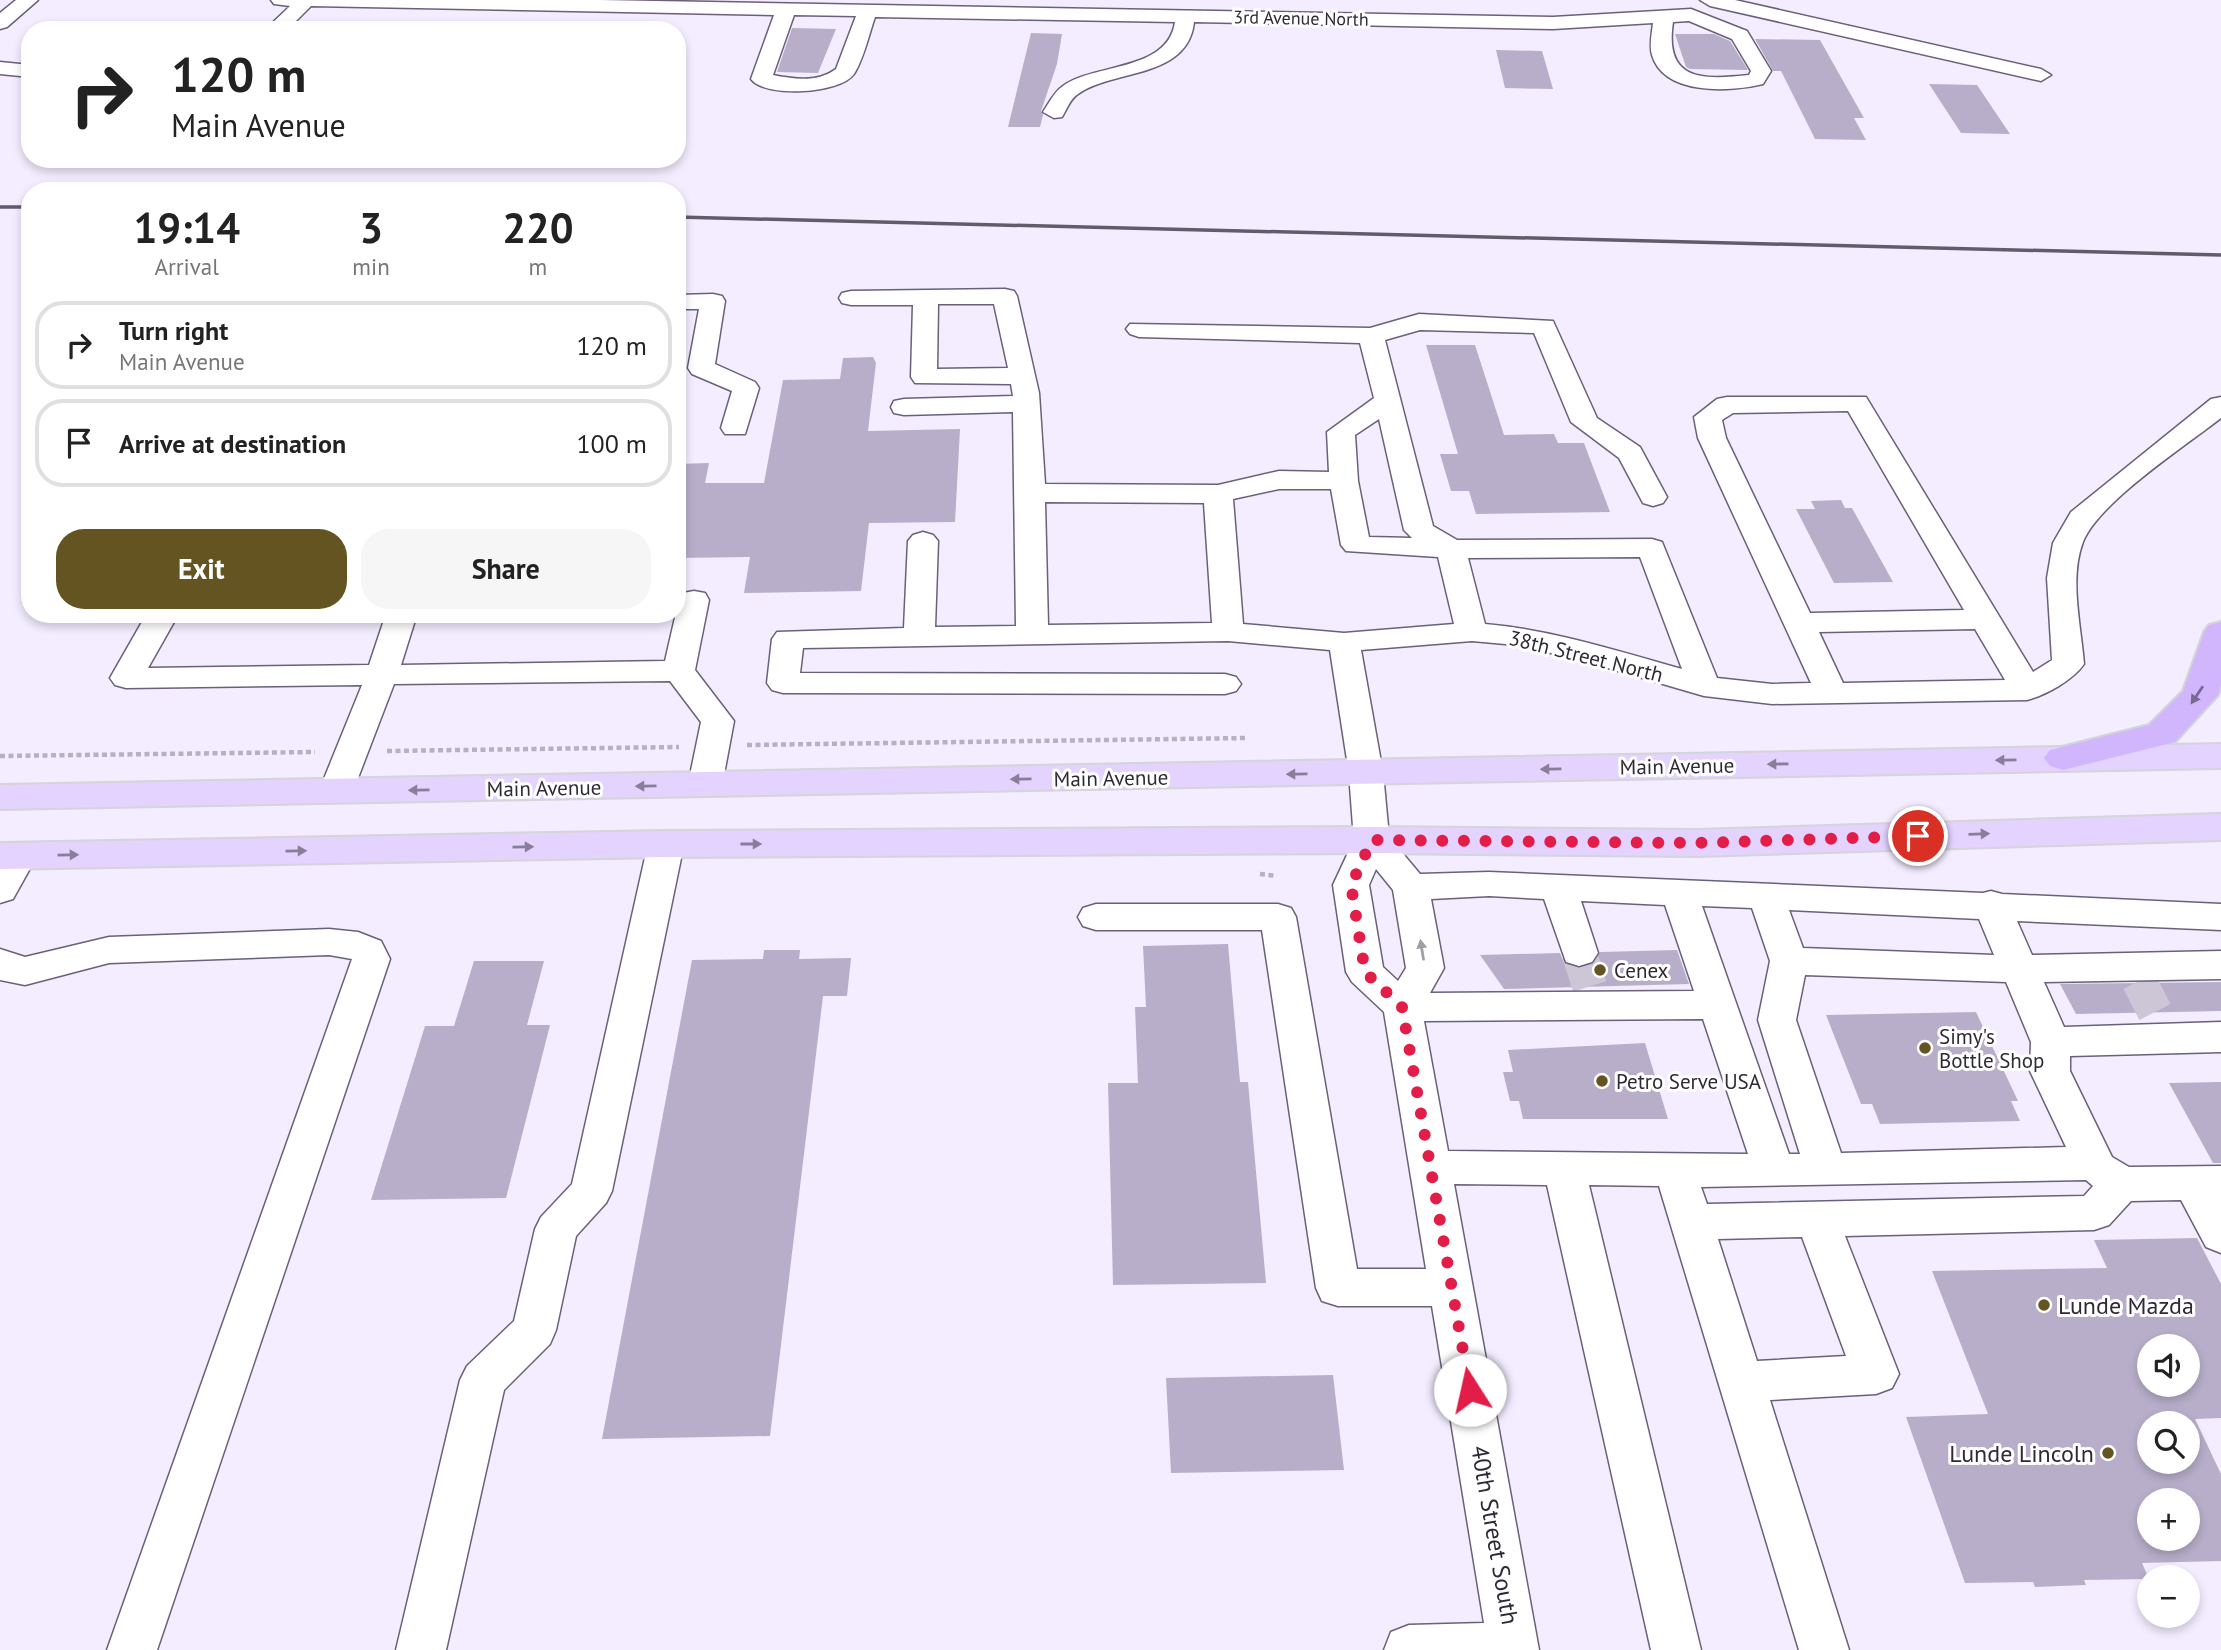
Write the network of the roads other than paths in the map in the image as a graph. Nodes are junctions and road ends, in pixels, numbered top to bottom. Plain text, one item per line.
1 (28, 0) edge
2 (281, 0) edge
3 (315, 0) edge
4 (1284, 0) edge
5 (1710, 0) edge
6 (307, 1) edge
7 (520, 4) junction
8 (623, 6) junction
9 (859, 7) edge
10 (786, 9) junction
11 (1192, 11) edge
12 (1691, 15) junction
13 (1294, 18) junction
14 (1664, 18) junction
15 (285, 21) edge
16 (509, 21) edge
17 (612, 21) edge
18 (1443, 21) junction
19 (0, 23) edge
20 (1553, 23) junction
21 (1492, 42) dead end
22 (1535, 43) dead end
23 (0, 68) edge
24 (21, 70) edge
25 (2041, 75) dead end
26 (1054, 112) dead end
27 (926, 297) junction
28 (851, 298) dead end
29 (686, 302) edge
30 (1139, 330) dead end
31 (1371, 336) junction
32 (1022, 376) junction
33 (1388, 401) junction
34 (1027, 404) junction
35 (2221, 405) edge
36 (904, 407) dead end
37 (735, 428) dead end
38 (1344, 481) junction
39 (1031, 493) junction
40 (1219, 494) junction
41 (1653, 497) dead end
42 (923, 541) dead end
43 (1451, 549) junction
44 (694, 600) dead end
45 (1985, 619) junction
46 (1799, 622) junction
47 (157, 623) edge
48 (399, 623) edge
49 (1228, 632) junction
50 (1472, 632) junction
51 (2221, 632) edge
52 (1032, 633) junction
53 (919, 635) junction
54 (1344, 642) junction
55 (679, 671) junction
56 (382, 675) junction
57 (1225, 684) dead end
58 (1704, 686) junction
59 (2027, 690) junction
60 (1832, 693) junction
61 (2221, 756) edge
62 (2063, 758) junction
63 (1366, 773) junction
64 (705, 785) junction
65 (336, 791) junction
66 (0, 797) edge
67 (2221, 827) edge
68 (1372, 840) junction
69 (666, 844) junction
70 (10, 856) edge
71 (1412, 887) junction
72 (1559, 887) junction
73 (0, 890) edge
74 (1679, 892) junction
75 (1765, 895) junction
76 (1991, 905) junction
77 (2102, 910) junction
78 (1096, 917) dead end
79 (2221, 917) edge
80 (1789, 961) junction
81 (0, 963) edge
82 (2221, 965) edge
83 (2019, 969) junction
84 (1588, 982) junction
85 (2148, 999) junction
86 (1719, 1005) junction
87 (1402, 1007) junction
88 (2221, 1037) edge
89 (2051, 1042) junction
90 (1432, 1167) junction
91 (1564, 1169) junction
92 (1675, 1169) junction
93 (1826, 1170) junction
94 (1774, 1171) junction
95 (2107, 1174) junction
96 (2207, 1183) edge
97 (1817, 1219) junction
98 (1691, 1222) junction
99 (2221, 1235) edge
100 (1453, 1287) junction
101 (1741, 1382) junction
102 (1514, 1648) edge
103 (132, 1650) edge
104 (421, 1650) edge
105 (1409, 1650) edge
106 (1676, 1650) edge
107 (1824, 1650) edge

1 - 19 street
2 - 6 street, 3rd Avenue North
3 - 6 street, 3rd Avenue North
3 - 7 street, 3rd Avenue North
4 - 13 street
5 - 12 street
5 - 25 street
6 - 15 street
7 - 8 street, 3rd Avenue North
7 - 16 street
8 - 10 street, 3rd Avenue North
8 - 17 street
9 - 10 street, 3rd Avenue North
9 - 10 street
9 - 11 street, 3rd Avenue North
11 - 13 street, 3rd Avenue North
11 - 26 street
12 - 14 street, 3rd Avenue North
12 - 14 street
13 - 18 street, 3rd Avenue North
14 - 20 street, 3rd Avenue North
18 - 20 street, 3rd Avenue North
18 - 21 street
20 - 22 street
23 - 24 street
27 - 28 street
27 - 32 street
27 - 32 street
29 - 37 street
30 - 31 street
31 - 33 street
31 - 41 street
32 - 34 street
33 - 38 street
33 - 43 street
34 - 36 street
34 - 39 street
35 - 59 street
38 - 40 street
38 - 43 street
39 - 40 street
39 - 52 street
40 - 49 street
42 - 53 street
43 - 50 street
43 - 58 street
44 - 55 street
45 - 46 street
45 - 46 street
45 - 59 street
46 - 60 street
47 - 56 street
48 - 56 street
49 - 52 street, 38th Street North
49 - 54 street, 38th Street North
50 - 54 street, 38th Street North
50 - 58 street, 38th Street North
51 -> 62 highway
52 - 53 street, 38th Street North
53 - 57 street, 38th Street North
54 - 63 street
55 - 56 street
55 - 64 street
56 - 65 street
58 - 60 street, 38th Street North
59 - 60 street, 38th Street North
61 - 62 main road, Main Avenue
62 -> 63 main road, Main Avenue
63 -> 64 main road, Main Avenue
63 - 68 street
64 -> 65 main road, Main Avenue
65 - 66 main road, Main Avenue
68 -> 67 main road
69 -> 68 main road
68 - 71 street
68 - 87 street
70 -> 69 main road
69 - 104 street
70 - 73 street
71 - 72 street
87 -> 71 street
72 - 74 street
72 - 84 street
74 - 75 street
74 - 86 street
75 - 76 street
75 - 80 street
76 - 77 street
76 - 83 street
77 - 79 street
77 - 85 street
78 - 100 street
80 - 83 street
80 - 93 street
81 - 103 street
82 - 85 street
83 - 85 street
83 - 89 street
84 - 86 street
84 - 87 street
85 - 88 street
85 - 89 street
86 - 94 street
87 - 90 street, 40th Street South
89 - 95 street
90 - 91 street
90 - 100 street, 40th Street South
91 - 92 street
91 - 106 street
92 - 94 street
92 - 98 street
93 - 94 street
93 - 95 street
95 - 96 street
95 - 97 street
96 - 99 street
97 - 98 street
97 - 101 street
98 - 101 street
100 - 102 street, 40th Street South
101 - 107 street
102 - 105 street

